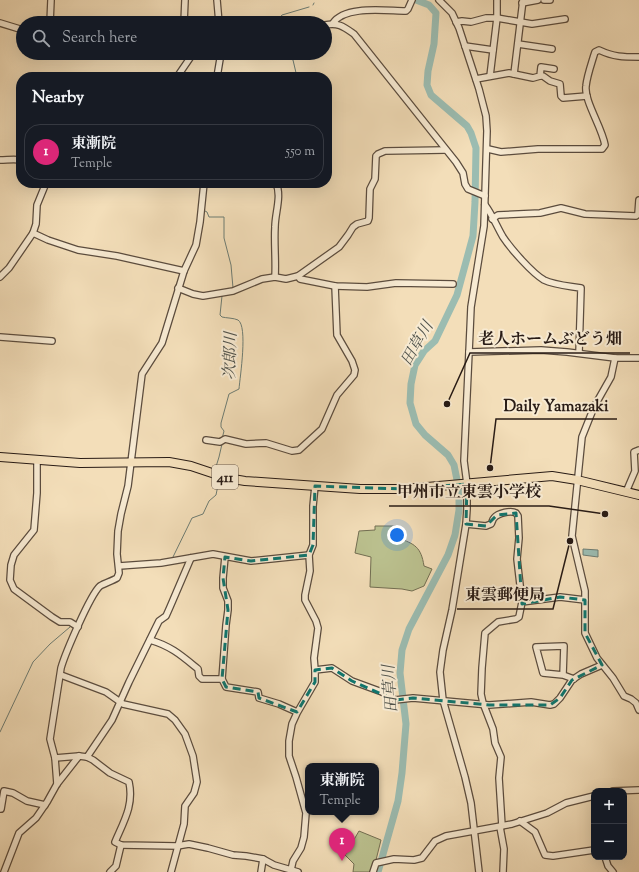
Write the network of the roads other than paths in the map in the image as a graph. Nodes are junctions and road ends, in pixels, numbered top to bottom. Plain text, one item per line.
1 (51, 0) edge
2 (185, 0) edge
3 (217, 0) edge
4 (439, 0) edge
5 (497, 0) edge
6 (538, 0) edge
7 (544, 0) edge
8 (550, 0) edge
9 (522, 1) edge
10 (411, 3) edge
11 (50, 16) edge
12 (184, 16) edge
13 (218, 16) edge
14 (497, 18) junction
15 (565, 19) dead end
16 (456, 22) junction
17 (520, 22) junction
18 (0, 23) edge
19 (333, 23) joint
20 (16, 28) edge
21 (518, 44) junction
22 (465, 46) junction
23 (552, 49) dead end
24 (493, 50) junction
25 (639, 57) edge
26 (189, 60) edge
27 (219, 60) edge
28 (554, 69) dead end
29 (180, 72) edge
30 (218, 72) edge
31 (514, 74) junction
32 (490, 76) junction
33 (540, 76) junction
34 (476, 79) junction
35 (587, 96) junction
36 (445, 150) junction
37 (488, 150) junction
38 (16, 159) edge
39 (0, 160) edge
40 (44, 188) edge
41 (203, 188) edge
42 (278, 188) edge
43 (483, 195) junction
44 (639, 200) edge
45 (485, 205) junction
46 (492, 218) junction
47 (33, 233) junction
48 (184, 271) junction
49 (298, 276) junction
50 (0, 277) edge
51 (275, 277) junction
52 (453, 284) dead end
53 (335, 286) junction
54 (178, 288) junction
55 (0, 337) edge
56 (52, 341) dead end
57 (469, 352) junction
58 (579, 353) junction
59 (615, 358) junction
60 (639, 358) edge
61 (206, 440) dead end
62 (639, 450) edge
63 (0, 457) edge
64 (37, 460) junction
65 (131, 463) junction
66 (577, 480) junction
67 (460, 484) junction
68 (315, 486) junction
69 (626, 492) junction
70 (639, 495) edge
71 (466, 524) junction
72 (309, 555) junction
73 (225, 557) junction
74 (191, 558) junction
75 (119, 566) junction
76 (585, 600) junction
77 (522, 602) junction
78 (78, 627) junction
79 (150, 640) junction
80 (602, 665) junction
81 (315, 670) junction
82 (61, 675) junction
83 (564, 675) junction
84 (222, 679) junction
85 (574, 679) junction
86 (443, 700) junction
87 (120, 701) junction
88 (482, 703) junction
89 (639, 710) edge
90 (297, 712) junction
91 (79, 756) junction
92 (55, 758) junction
93 (87, 758) junction
94 (57, 784) junction
95 (627, 790) edge
96 (639, 790) edge
97 (591, 797) edge
98 (45, 805) junction
99 (0, 809) edge
100 (305, 810) edge
101 (306, 815) edge
102 (520, 821) junction
103 (501, 826) junction
104 (474, 830) junction
105 (121, 845) junction
106 (177, 846) junction
107 (591, 850) edge
108 (263, 859) junction
109 (606, 860) edge
110 (291, 870) junction
111 (4, 872) edge
112 (110, 872) edge
113 (171, 872) edge
114 (260, 872) edge
115 (298, 872) edge
116 (373, 872) edge
117 (479, 872) edge
118 (503, 872) edge
119 (613, 872) edge

1 - 11 street
2 - 12 street
3 - 13 street
4 - 16 street
5 - 14 street
6 - 9 street
7 - 8 street
9 - 17 street
10 - 19 street
14 - 16 street
14 - 17 street
14 - 24 street
15 - 17 street
16 - 22 street
17 - 21 street
18 - 20 street
19 - 36 street
21 - 23 street
21 - 31 street
22 - 24 street
22 - 34 street
24 - 32 street
25 - 35 street
26 - 29 street
27 - 30 street
28 - 33 street
31 - 32 street
31 - 33 street
32 - 34 street
33 - 35 street
34 - 37 street
35 - 37 street
36 - 43 street
36 - 49 street
37 - 43 street
38 - 39 street
40 - 47 street
41 - 48 street
42 - 51 street
43 - 45 street
44 - 46 street
45 - 46 street
45 - 57 street
46 - 58 street
47 - 48 street
47 - 50 street
48 - 54 street
49 - 51 street
49 - 53 street
51 - 54 street
52 - 53 street
53 - 61 street
54 - 65 street
55 - 56 street
57 - 58 street
57 - 67 street
58 - 59 street
59 - 60 street
59 - 66 street
62 - 69 street
63 - 64 highway, 411
64 - 65 highway, 411
64 - 78 street
65 - 68 highway, 411
65 - 75 street
66 - 67 highway, 411
66 - 69 highway, 411
66 - 76 street
67 - 68 highway, 411
67 - 71 street
68 - 72 street
69 - 70 highway, 411
71 - 77 street
71 - 86 street
72 - 73 street
72 - 81 street
73 - 74 street
73 - 84 street
74 - 75 street
74 - 79 street
75 - 78 street
76 - 77 street
76 - 80 street
77 - 88 street
78 - 82 street
79 - 84 street
79 - 87 street
80 - 85 street
80 - 89 street
81 - 86 street
81 - 90 street
82 - 87 street
82 - 92 street
83 - 83 street
83 - 85 street
84 - 90 street
85 - 88 street
86 - 88 street
86 - 104 street
87 - 93 street
87 - 106 street
88 - 103 street
90 - 100 street
91 - 92 street
91 - 93 street
91 - 94 street
92 - 94 street
93 - 105 street
94 - 98 street
95 - 96 street
97 - 102 street
98 - 99 street
98 - 111 street
101 - 110 street
102 - 103 street
102 - 107 street
103 - 104 street
103 - 118 street
104 - 116 street
104 - 117 street
105 - 106 street
105 - 112 street
106 - 108 street
106 - 113 street
108 - 110 street
108 - 114 street
109 - 119 street
110 - 115 street

